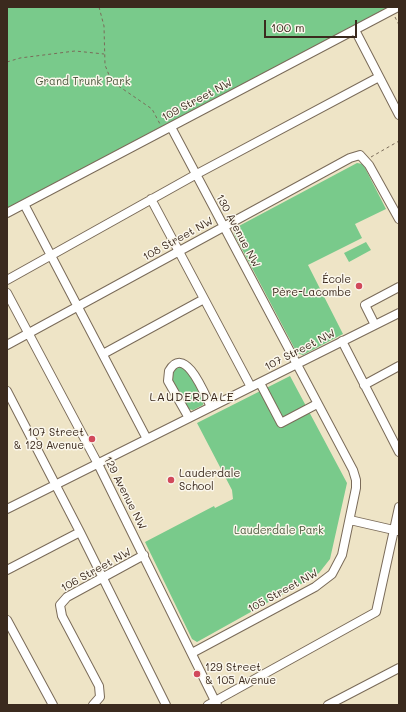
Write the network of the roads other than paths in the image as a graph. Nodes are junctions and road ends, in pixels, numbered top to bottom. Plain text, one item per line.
1 (398, 7) edge
2 (355, 30) junction
3 (379, 77) junction
4 (399, 115) edge
5 (171, 127) junction
6 (195, 175) junction
7 (151, 199) junction
8 (24, 204) junction
9 (7, 213) edge
10 (399, 219) edge
11 (224, 227) junction
12 (180, 250) junction
13 (50, 256) junction
14 (7, 280) edge
15 (399, 287) edge
16 (7, 293) edge
17 (204, 299) junction
18 (78, 308) junction
19 (399, 313) edge
20 (376, 325) junction
21 (29, 334) junction
22 (342, 342) junction
23 (7, 345) edge
24 (103, 354) junction
25 (296, 365) junction
26 (399, 366) edge
27 (260, 383) junction
28 (364, 385) junction
29 (251, 387) junction
30 (7, 391) edge
31 (317, 404) junction
32 (10, 405) edge
33 (211, 407) junction
34 (189, 418) junction
35 (147, 439) junction
36 (399, 452) edge
37 (98, 464) junction
38 (56, 484) junction
39 (8, 507) edge
40 (399, 507) edge
41 (350, 520) junction
42 (397, 531) edge
43 (80, 532) junction
44 (144, 555) junction
45 (7, 570) edge
46 (103, 577) junction
47 (7, 620) edge
48 (192, 653) junction
49 (399, 668) edge
50 (214, 704) edge
51 (53, 705) edge
52 (93, 705) edge
53 (166, 705) edge
54 (328, 705) edge

1 - 2 street, 109 Street NW
2 - 3 street
2 - 5 street, 109 Street NW
3 - 4 street
3 - 6 street
5 - 6 street, 130 Avenue NW
5 - 8 street, 109 Street NW
6 - 7 street
6 - 11 street, 130 Avenue NW
7 - 12 street
7 - 13 street
8 - 9 street, 109 Street NW
8 - 13 street
10 - 11 street, 108 Street NW
11 - 12 street, 108 Street NW
11 - 25 street, 130 Avenue NW
12 - 17 street
12 - 18 street, 108 Street NW
13 - 14 street
13 - 18 street
15 - 20 street
16 - 21 street, 129 Avenue NW
17 - 24 street
17 - 29 street
18 - 21 street, 108 Street NW
18 - 24 street
19 - 20 street, 107 Street NW
20 - 22 street, 107 Street NW
21 - 23 street, 108 Street NW
21 - 37 street, 129 Avenue NW
22 - 25 street, 107 Street NW
22 - 28 street
24 - 35 street
25 - 27 street, 107 Street NW
25 - 31 street, 130 Avenue NW
26 - 28 street
27 - 29 street, 107 Street NW
27 - 31 street
28 - 36 street
29 - 33 street, 107 Street NW
30 - 32 street
31 - 41 street, 130 Avenue NW
32 - 38 street
33 - 34 street, 107 Street NW
33 - 34 street
34 - 35 street, 107 Street NW
35 - 37 street, 107 Street NW
37 - 38 street, 107 Street NW
37 - 44 street, 129 Avenue NW
38 - 39 street, 107 Street NW
38 - 43 street
40 - 42 street
41 - 42 street
41 - 48 street, 105 Street NW
42 - 50 street
43 - 45 street
43 - 46 street
44 - 46 street, 106 Street NW
44 - 48 street, 129 Avenue NW
46 - 52 street, 106 Street NW
46 - 53 street
47 - 51 street
48 - 50 street, 129 Avenue NW
49 - 54 street

